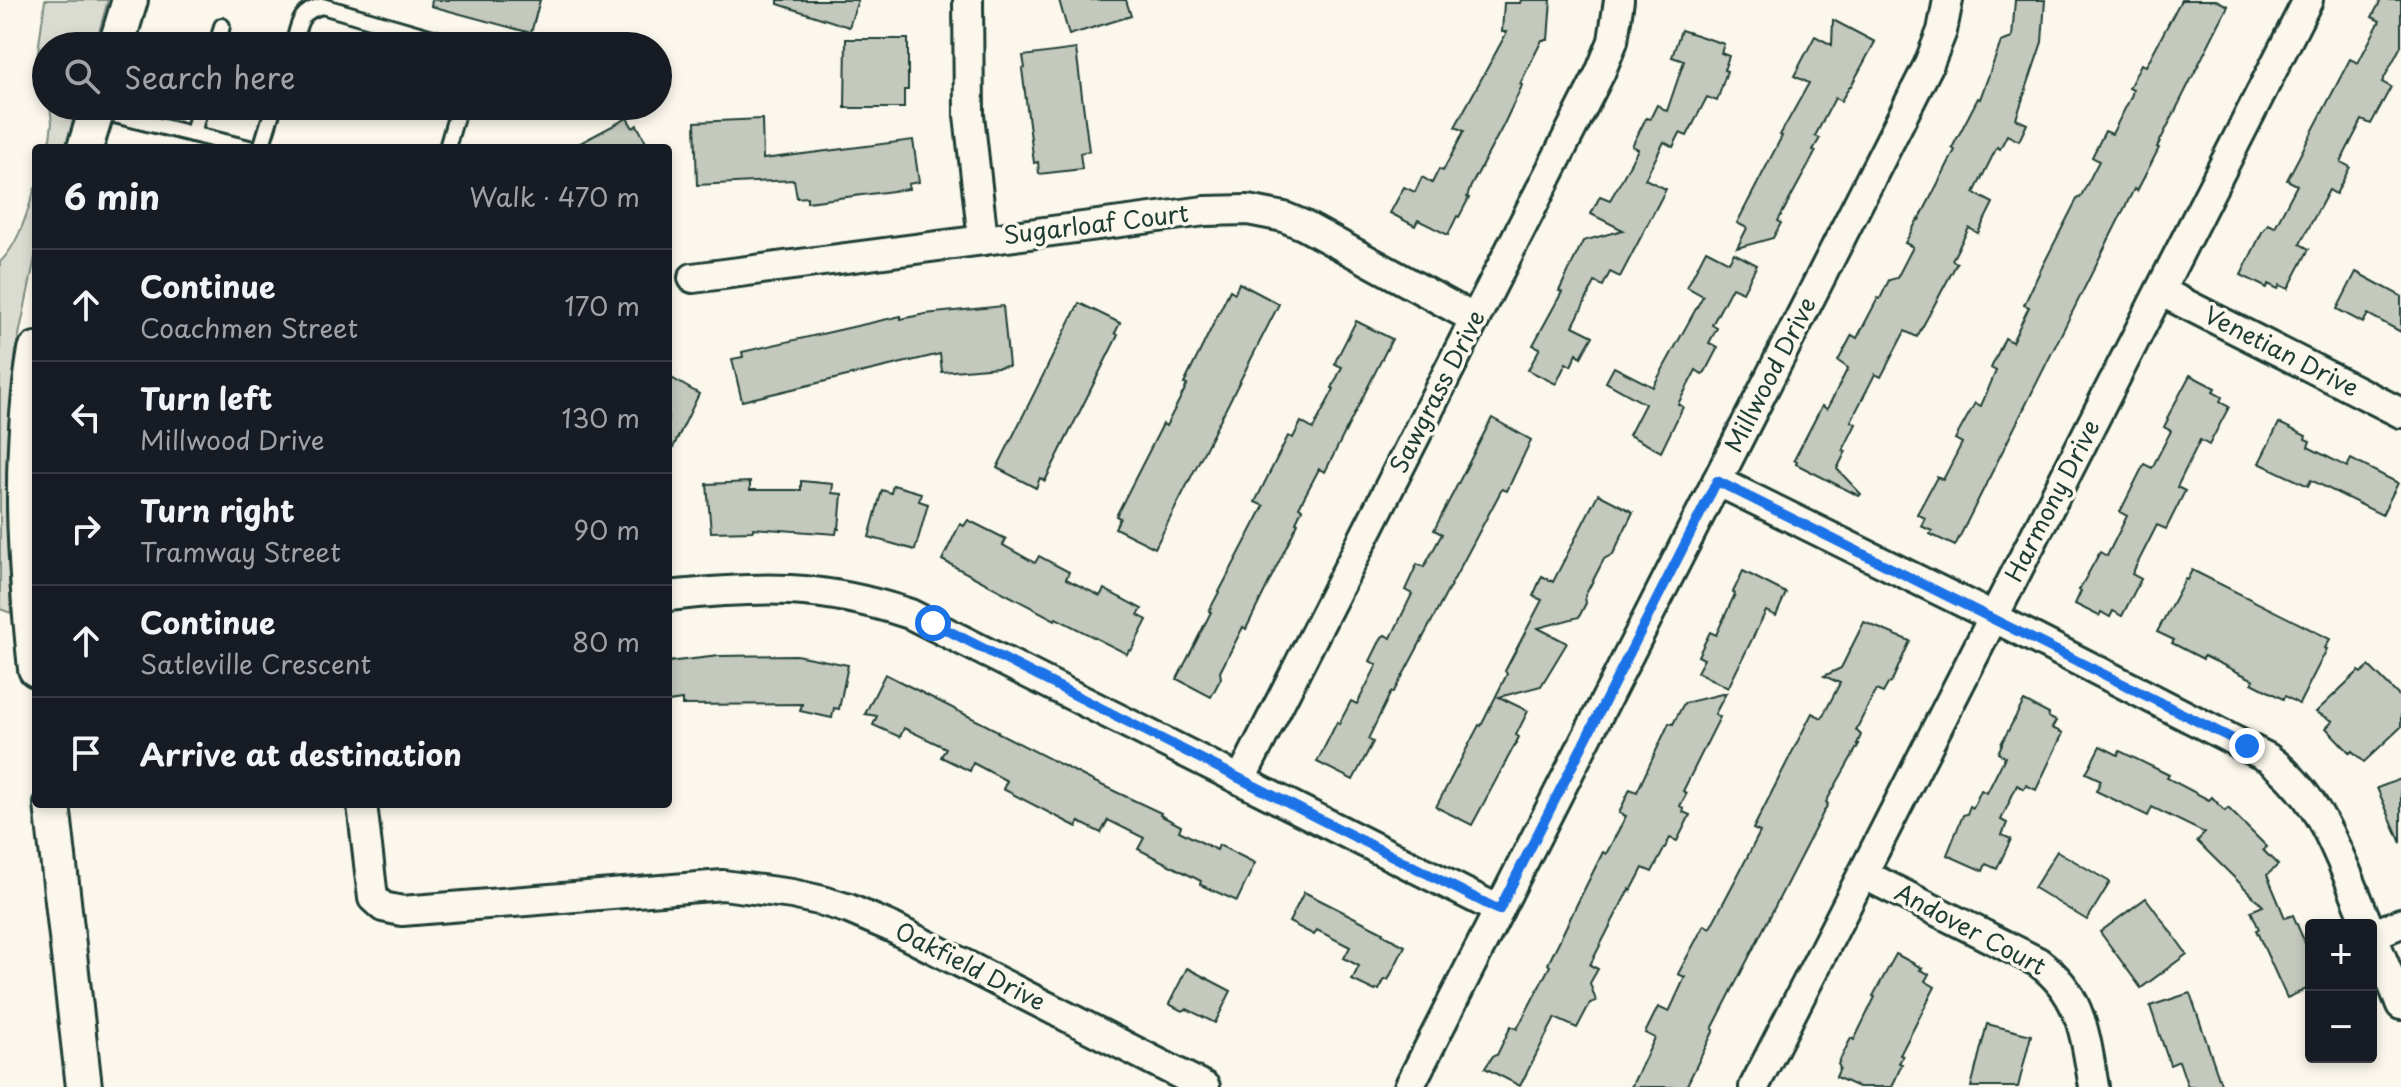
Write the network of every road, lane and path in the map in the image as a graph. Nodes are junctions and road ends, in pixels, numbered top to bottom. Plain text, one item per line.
1 (130, 0) edge
2 (968, 0) edge
3 (1619, 0) edge
4 (1948, 0) edge
5 (2308, 0) edge
6 (222, 26) dead end
7 (120, 32) edge
8 (220, 32) edge
9 (297, 32) edge
10 (412, 32) edge
11 (95, 120) edge
12 (141, 120) edge
13 (196, 120) edge
14 (270, 120) edge
15 (455, 120) edge
16 (193, 134) junction
17 (90, 144) edge
18 (233, 144) edge
19 (262, 144) edge
20 (448, 144) edge
21 (983, 240) junction
22 (693, 278) dead end
23 (2160, 291) junction
24 (1475, 319) junction
25 (32, 385) edge
26 (2401, 413) edge
27 (1717, 481) junction
28 (672, 596) edge
29 (1993, 617) junction
30 (32, 630) edge
31 (1241, 779) junction
32 (52, 808) edge
33 (362, 808) edge
34 (1863, 874) junction
35 (1499, 910) junction
36 (2365, 919) edge
37 (2401, 923) edge
38 (2377, 932) edge
39 (2377, 946) edge
40 (2401, 1005) edge
41 (84, 1087) edge
42 (1205, 1087) edge
43 (1409, 1087) edge
44 (1754, 1087) edge
45 (2094, 1087) edge

1 - 7 street
2 - 21 street
3 - 24 street, Sawgrass Drive
4 - 27 street, Millwood Drive
5 - 23 street, Harmony Drive
6 - 8 lane
9 - 10 lane
11 - 17 street
12 - 16 lane
13 - 16 lane
14 - 19 lane
15 - 20 lane
16 - 18 lane
21 - 22 street, Sugarloaf Court
21 - 24 street, Sugarloaf Court
23 - 26 street, Venetian Drive
23 - 29 street, Harmony Drive
24 - 31 street, Sawgrass Drive
25 - 30 street
27 - 29 street
27 - 35 street, Millwood Drive
28 - 31 street
29 - 34 street, Harmony Drive
29 - 36 street
31 - 35 street
32 - 41 street
33 - 42 street, Oakfield Drive
34 - 44 street, Harmony Drive
34 - 45 street, Andover Court
35 - 43 street, Millwood Drive
37 - 38 street
39 - 40 street

